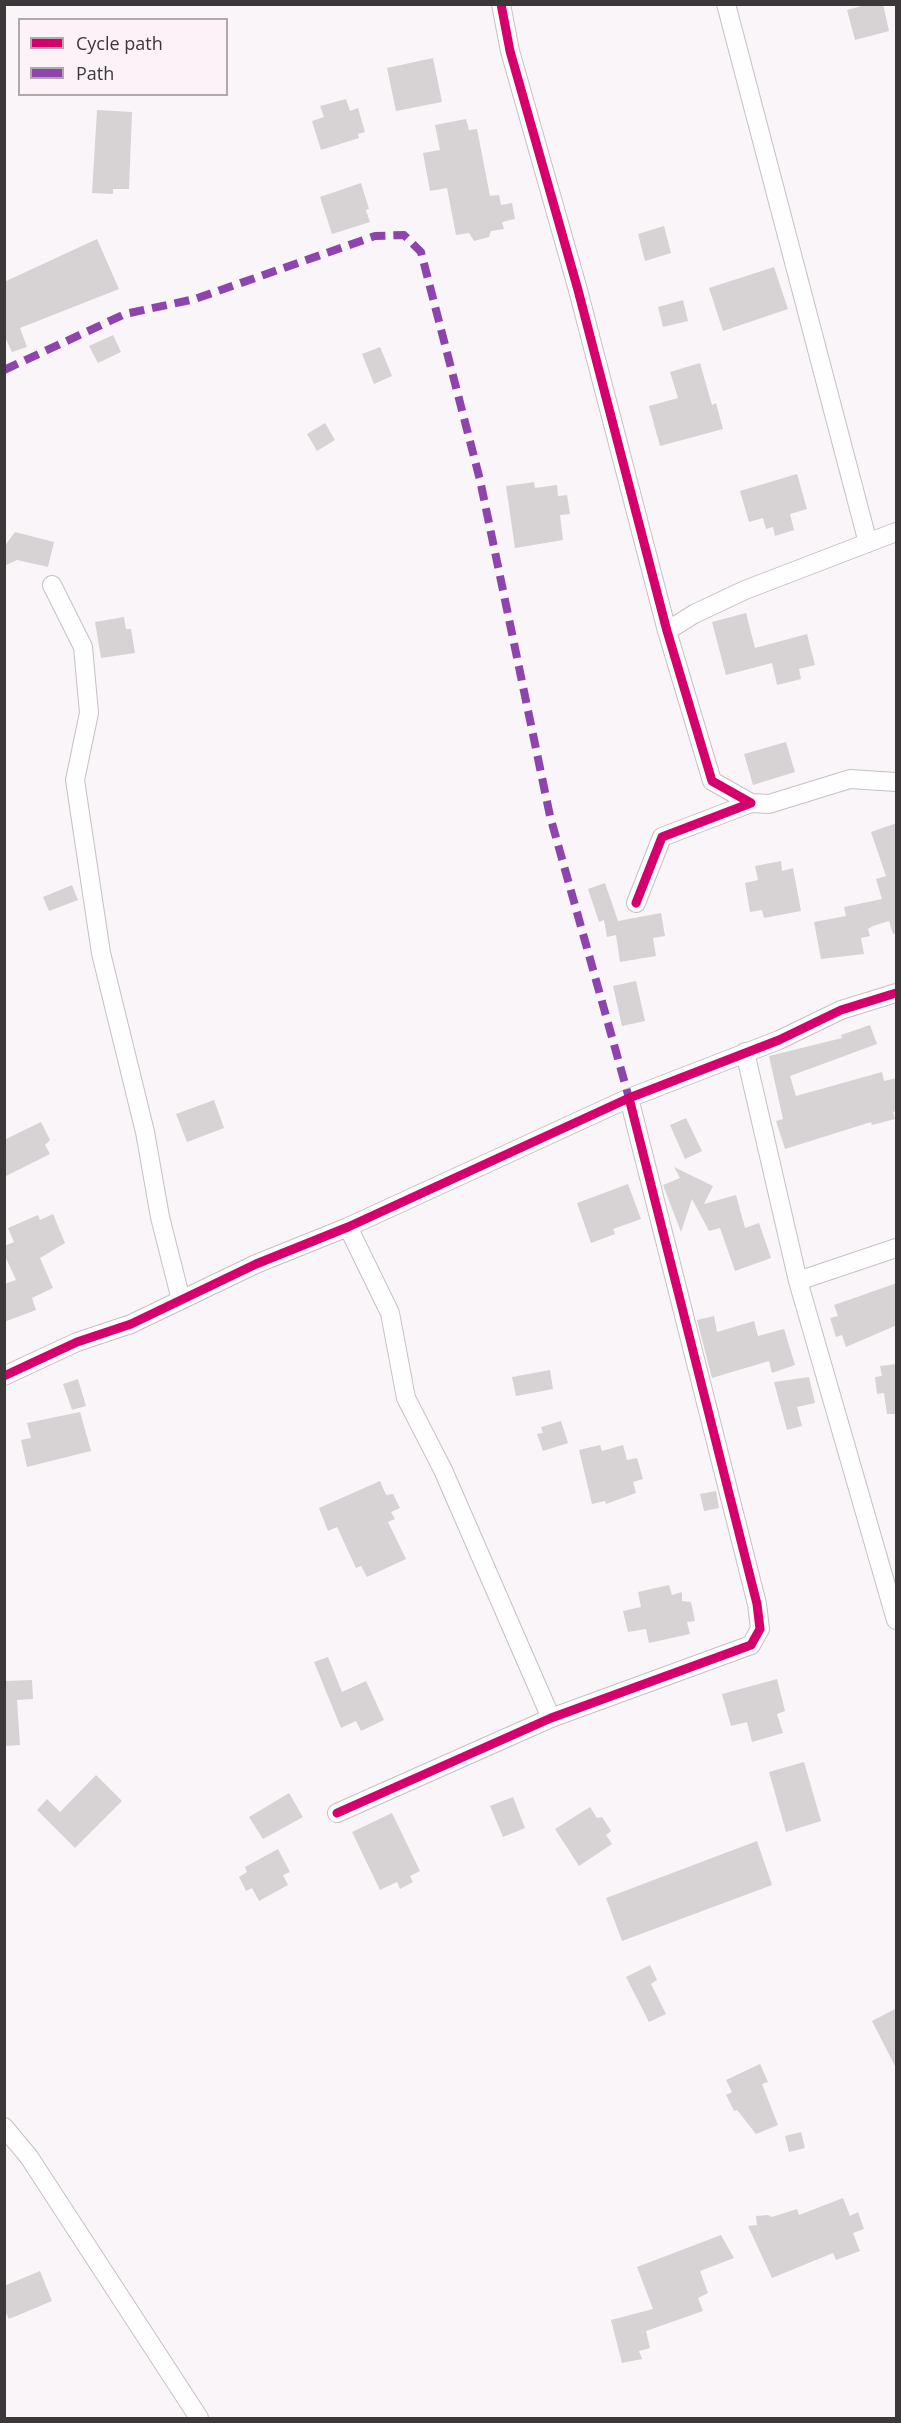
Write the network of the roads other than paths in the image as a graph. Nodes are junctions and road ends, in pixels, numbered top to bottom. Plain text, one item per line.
1 (501, 4) edge
2 (726, 4) edge
3 (897, 532) edge
4 (868, 543) junction
5 (52, 585) dead end
6 (667, 631) junction
7 (897, 782) edge
8 (751, 803) junction
9 (636, 903) dead end
10 (897, 993) edge
11 (745, 1052) junction
12 (628, 1098) junction
13 (348, 1227) junction
14 (897, 1248) edge
15 (798, 1281) junction
16 (181, 1300) junction
17 (4, 1376) edge
18 (897, 1620) edge
19 (551, 1718) junction
20 (337, 1814) dead end
21 (4, 2127) edge
22 (199, 2418) edge

1 - 6 street
2 - 4 street
3 - 4 street
4 - 6 street
5 - 16 street
6 - 8 street
7 - 8 street
8 - 9 street
10 - 11 street
11 - 12 street
11 - 15 street
12 - 13 street
12 - 19 street
13 - 16 street
13 - 19 street
14 - 15 street
15 - 18 street
16 - 17 street
19 - 20 street
21 - 22 street

